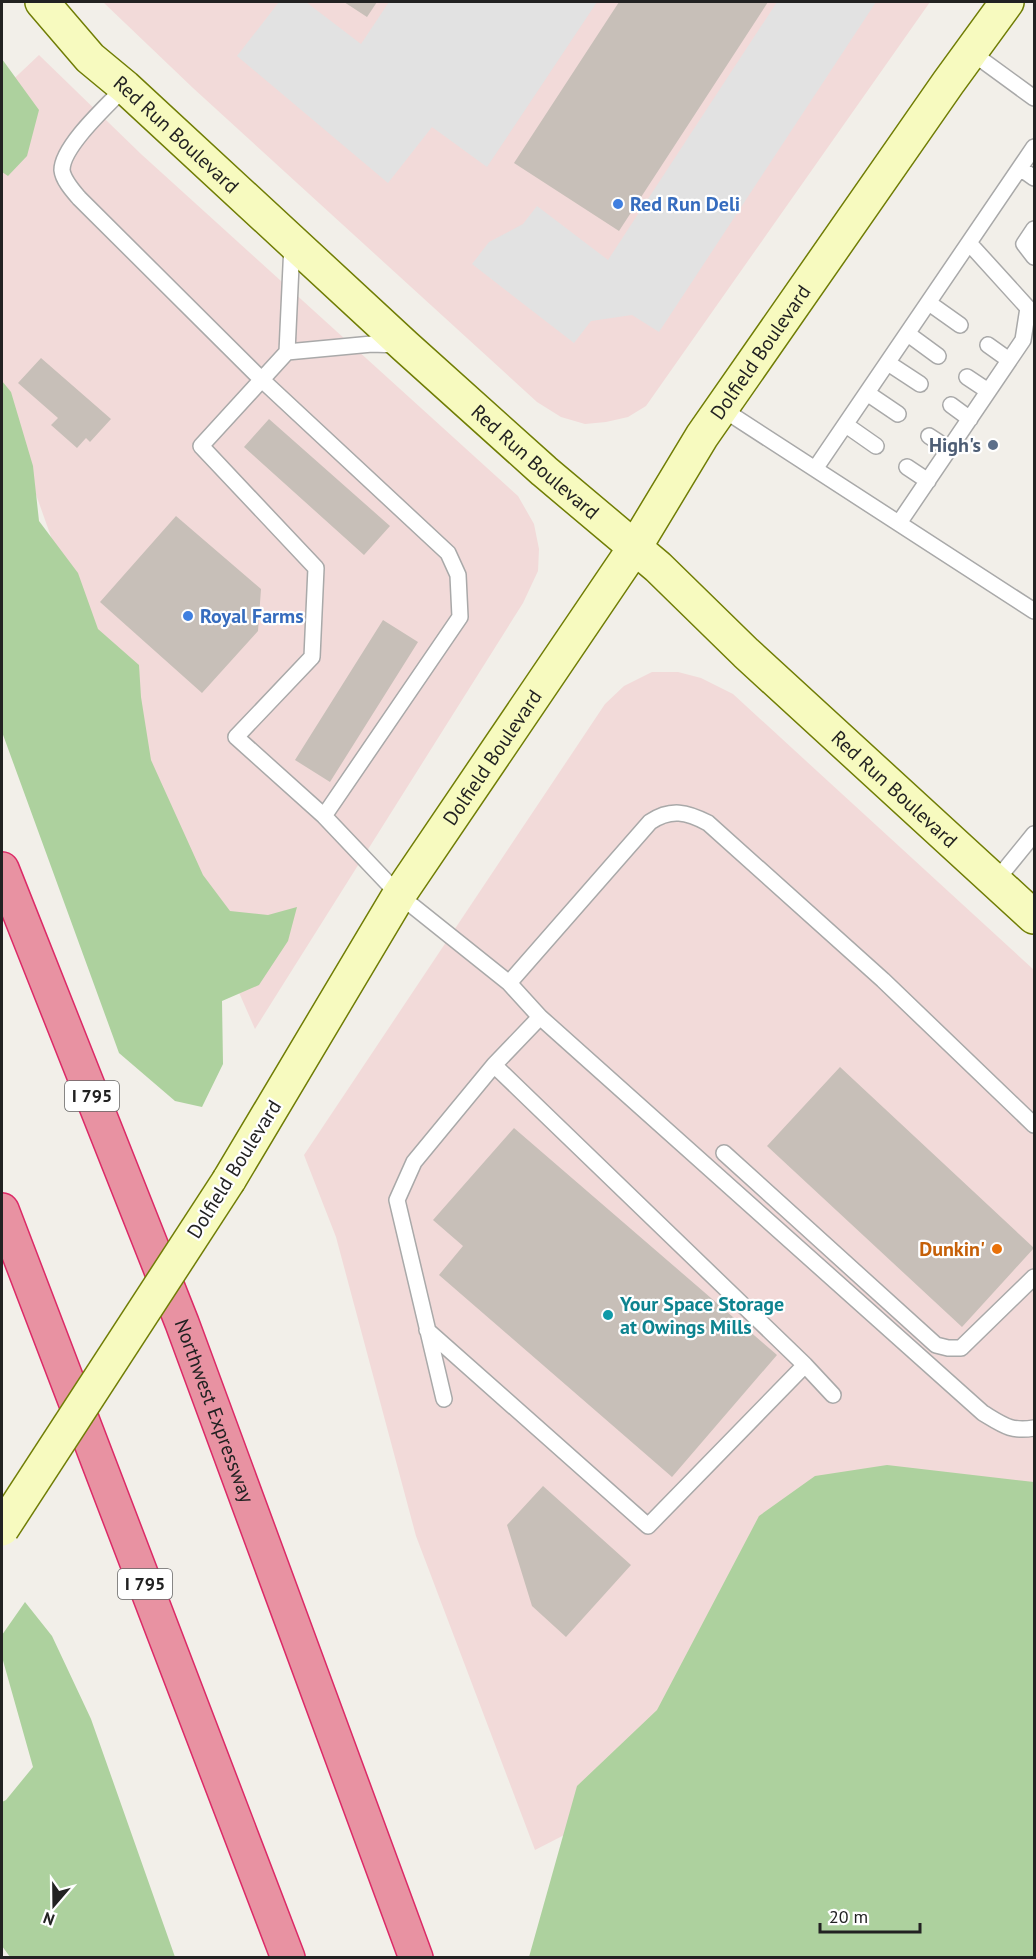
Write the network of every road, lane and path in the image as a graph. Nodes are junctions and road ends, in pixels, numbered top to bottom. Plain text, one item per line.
1 (42, 2) edge
2 (1007, 2) edge
3 (970, 52) junction
4 (125, 87) junction
5 (1035, 98) edge
6 (1035, 147) edge
7 (1020, 168) junction
8 (1035, 178) edge
9 (1035, 229) edge
10 (292, 242) junction
11 (969, 243) junction
12 (1035, 257) edge
13 (929, 303) junction
14 (960, 325) dead end
15 (908, 334) junction
16 (988, 345) dead end
17 (405, 346) junction
18 (287, 352) junction
19 (938, 356) dead end
20 (1009, 360) junction
21 (888, 363) junction
22 (967, 377) dead end
23 (261, 378) junction
24 (920, 384) dead end
25 (988, 392) junction
26 (867, 393) junction
27 (951, 405) dead end
28 (721, 408) junction
29 (898, 414) dead end
30 (970, 418) junction
31 (846, 425) junction
32 (929, 436) dead end
33 (876, 446) dead end
34 (949, 449) junction
35 (907, 467) dead end
36 (816, 469) junction
37 (928, 480) junction
38 (899, 523) junction
39 (635, 547) junction
40 (1035, 611) edge
41 (324, 816) junction
42 (1035, 834) edge
43 (2, 869) edge
44 (995, 882) junction
45 (399, 895) junction
46 (1035, 917) edge
47 (508, 983) junction
48 (540, 1017) junction
49 (494, 1065) junction
50 (1034, 1124) edge
51 (724, 1153) dead end
52 (2, 1210) edge
53 (1035, 1276) edge
54 (428, 1330) junction
55 (806, 1365) junction
56 (833, 1395) dead end
57 (444, 1399) dead end
58 (1035, 1428) edge
59 (2, 1529) edge
60 (288, 1958) edge
61 (416, 1958) edge

1 - 4 main road, Red Run Boulevard
2 - 3 main road, Dolfield Boulevard
3 - 5 lane
3 - 28 main road, Dolfield Boulevard
4 - 10 main road, Red Run Boulevard
4 - 23 lane
6 - 7 lane
7 - 8 lane
7 - 11 lane
9 - 12 lane
10 - 17 main road, Red Run Boulevard
10 - 18 lane
11 - 13 lane
11 - 20 lane
13 - 14 lane
13 - 15 lane
15 - 19 lane
15 - 21 lane
16 - 20 lane
17 - 18 lane
17 - 39 main road, Red Run Boulevard
18 - 23 lane
20 - 25 lane
21 - 24 lane
21 - 26 lane
22 - 25 lane
23 - 41 lane
23 - 41 lane
25 - 30 lane
26 - 29 lane
26 - 31 lane
27 - 30 lane
28 - 36 lane
28 - 39 main road, Dolfield Boulevard
30 - 34 lane
31 - 33 lane
31 - 36 lane
32 - 34 lane
34 - 37 lane
35 - 37 lane
36 - 38 lane
37 - 38 lane
38 - 40 lane
39 - 44 main road, Red Run Boulevard
39 - 45 main road, Dolfield Boulevard
41 - 45 lane
42 - 44 lane
43 - 61 highway, Northwest Expressway / I 795
44 - 46 main road, Red Run Boulevard
45 - 47 lane
45 - 59 main road, Dolfield Boulevard, bridge
47 - 48 lane
47 - 50 lane
48 - 49 lane
48 - 58 lane
49 - 54 lane
49 - 55 lane
51 - 53 lane
52 - 60 highway, I 795
54 - 55 lane
54 - 57 lane
55 - 56 lane

